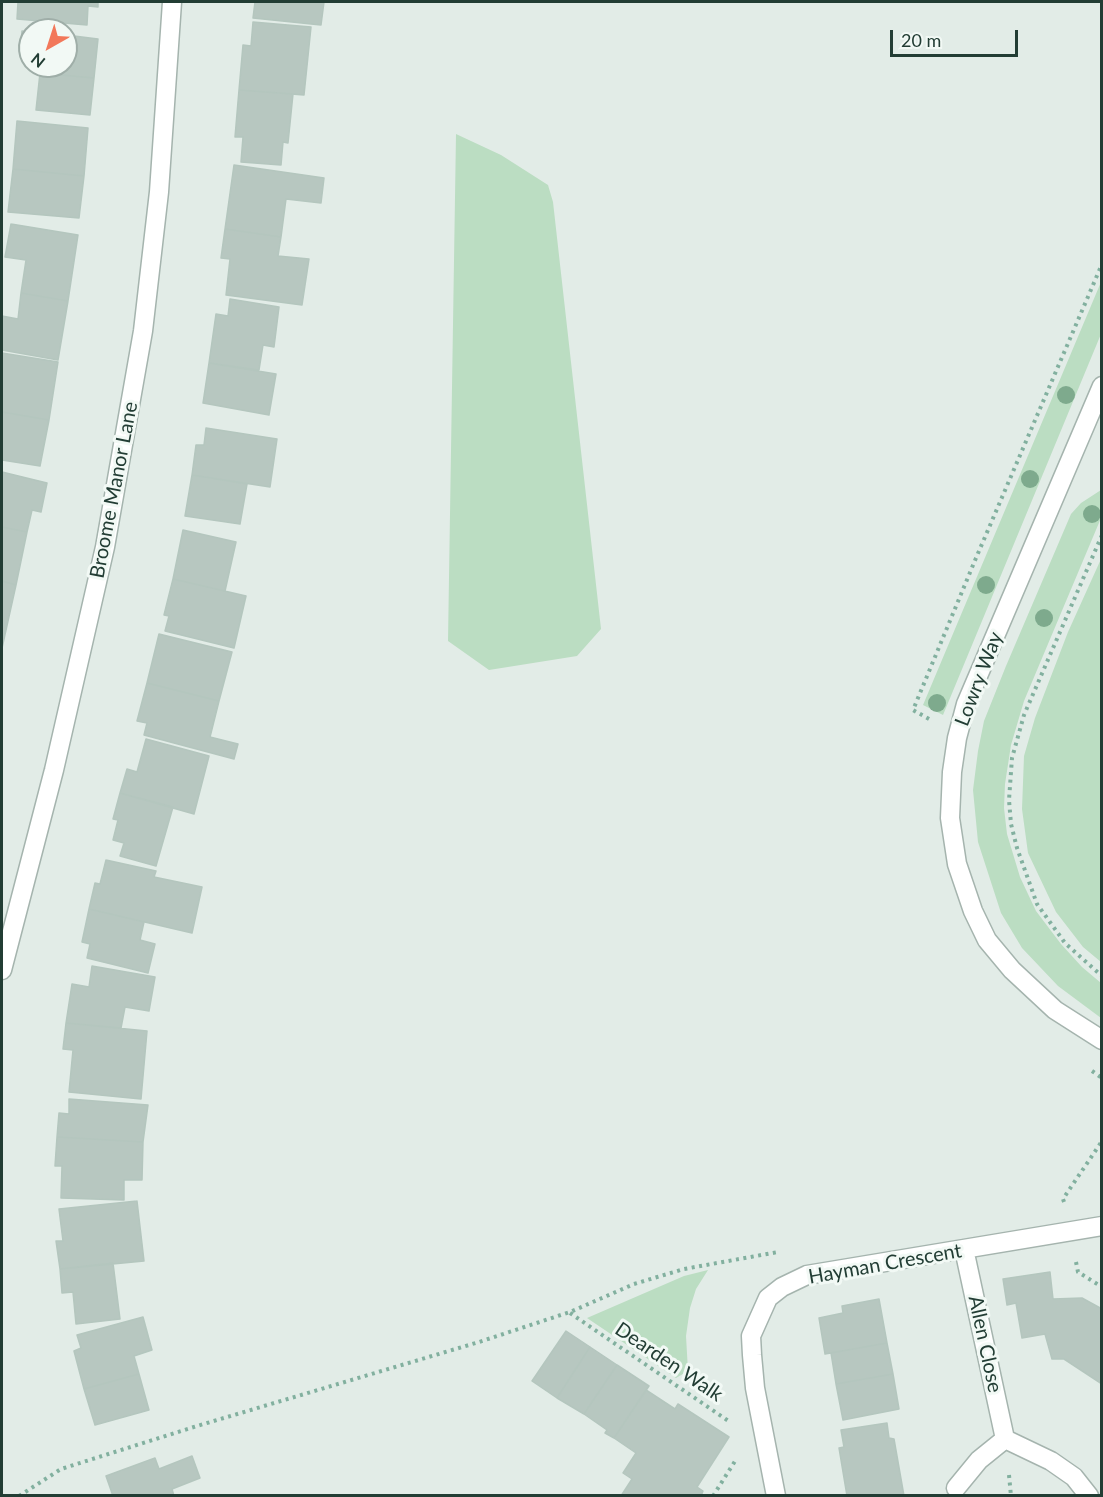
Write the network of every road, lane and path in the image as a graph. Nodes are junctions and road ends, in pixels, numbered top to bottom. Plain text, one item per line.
1 (172, 2) edge
2 (1101, 386) edge
3 (1101, 534) edge
4 (2, 970) edge
5 (1101, 976) edge
6 (1101, 1040) edge
7 (1101, 1227) edge
8 (964, 1249) junction
9 (789, 1250) dead end
10 (570, 1312) junction
11 (751, 1436) junction
12 (1005, 1438) junction
13 (768, 1447) junction
14 (956, 1488) dead end
15 (19, 1496) edge
16 (713, 1496) edge
17 (776, 1496) edge
18 (1089, 1496) edge

1 - 4 street, Broome Manor Lane
2 - 6 street, Lowry Way
3 - 5 path
7 - 8 street, Hayman Crescent
8 - 12 street, Allen Close
8 - 13 street, Hayman Crescent
9 - 10 path
10 - 11 path, Dearden Walk
10 - 15 path
11 - 13 path, Dearden Walk
11 - 16 path
12 - 14 street
12 - 18 street
13 - 17 street, Hayman Crescent

